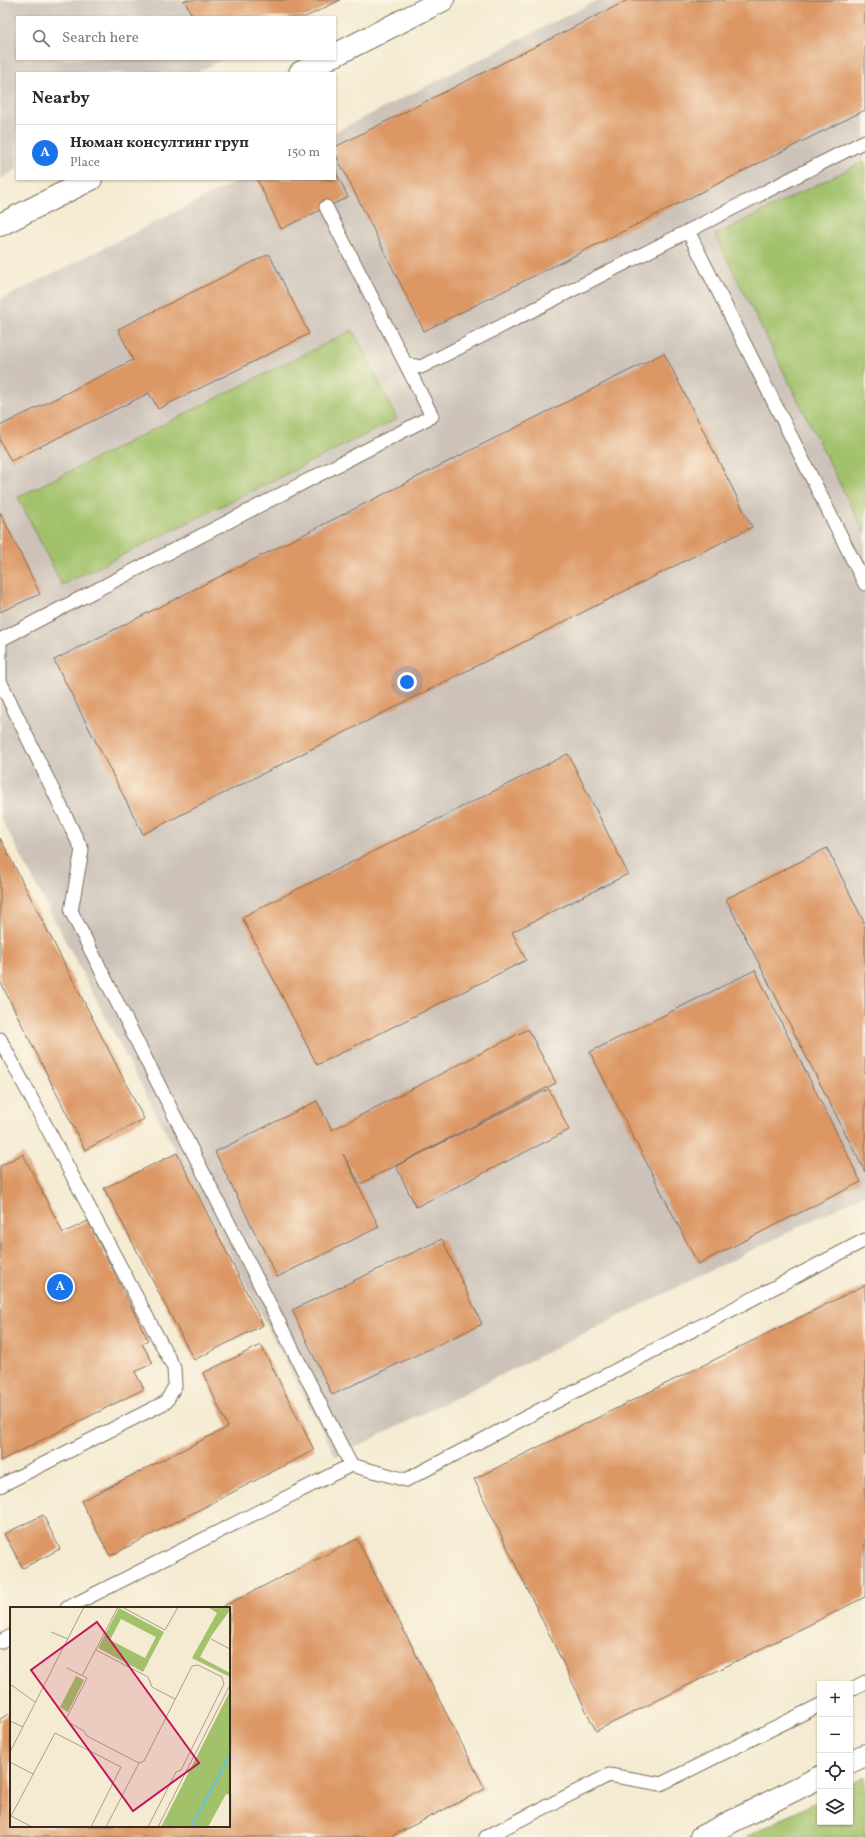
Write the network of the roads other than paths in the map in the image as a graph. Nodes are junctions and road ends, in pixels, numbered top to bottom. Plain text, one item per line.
1 (443, 0) edge
2 (336, 54) edge
3 (325, 60) edge
4 (302, 72) edge
5 (865, 141) edge
6 (89, 180) edge
7 (326, 207) dead end
8 (0, 225) edge
9 (688, 231) junction
10 (406, 364) junction
11 (865, 584) edge
12 (0, 1040) edge
13 (865, 1240) edge
14 (351, 1465) junction
15 (0, 1486) edge
16 (69, 1607) edge
17 (10, 1637) edge
18 (0, 1642) edge
19 (865, 1682) edge
20 (853, 1688) edge
21 (817, 1706) edge
22 (865, 1755) edge
23 (853, 1761) edge
24 (817, 1779) edge
25 (486, 1837) edge
26 (701, 1837) edge

1 - 2 street
3 - 4 street
5 - 9 lane
6 - 8 street
7 - 10 lane
9 - 10 lane
9 - 11 lane
10 - 14 lane
12 - 15 lane
13 - 14 lane
14 - 16 lane
17 - 18 lane
19 - 20 lane
21 - 25 lane
22 - 23 street
24 - 26 street

